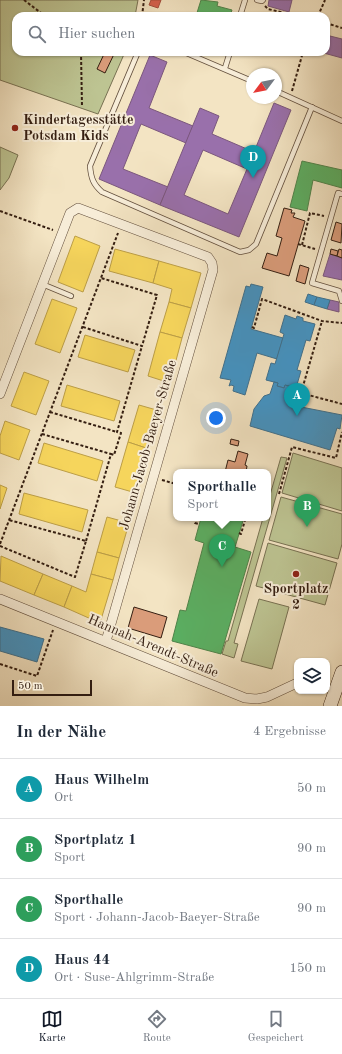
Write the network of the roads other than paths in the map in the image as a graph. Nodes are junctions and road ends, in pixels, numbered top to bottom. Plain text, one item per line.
1 (245, 0) edge
2 (241, 12) edge
3 (136, 56) edge
4 (194, 56) edge
5 (229, 56) edge
6 (225, 68) junction
7 (246, 77) edge
8 (282, 94) edge
9 (312, 107) junction
10 (342, 121) edge
11 (342, 194) edge
12 (42, 284) junction
13 (71, 296) dead end
14 (342, 301) edge
15 (0, 394) edge
16 (0, 599) edge
17 (106, 641) junction
18 (342, 672) edge
19 (294, 684) edge
20 (335, 690) edge
21 (330, 706) edge

1 - 2 lane
3 - 9 lane
4 - 6 lane
5 - 6 lane
6 - 7 lane
8 - 9 lane
9 - 10 lane
11 - 14 lane
12 - 13 lane
12 - 15 street
12 - 17 street, Johann-Jacob-Baeyer-Straße
16 - 17 street, Hannah-Arendt-Straße
17 - 19 street, Hannah-Arendt-Straße
18 - 20 main road
20 - 21 main road

